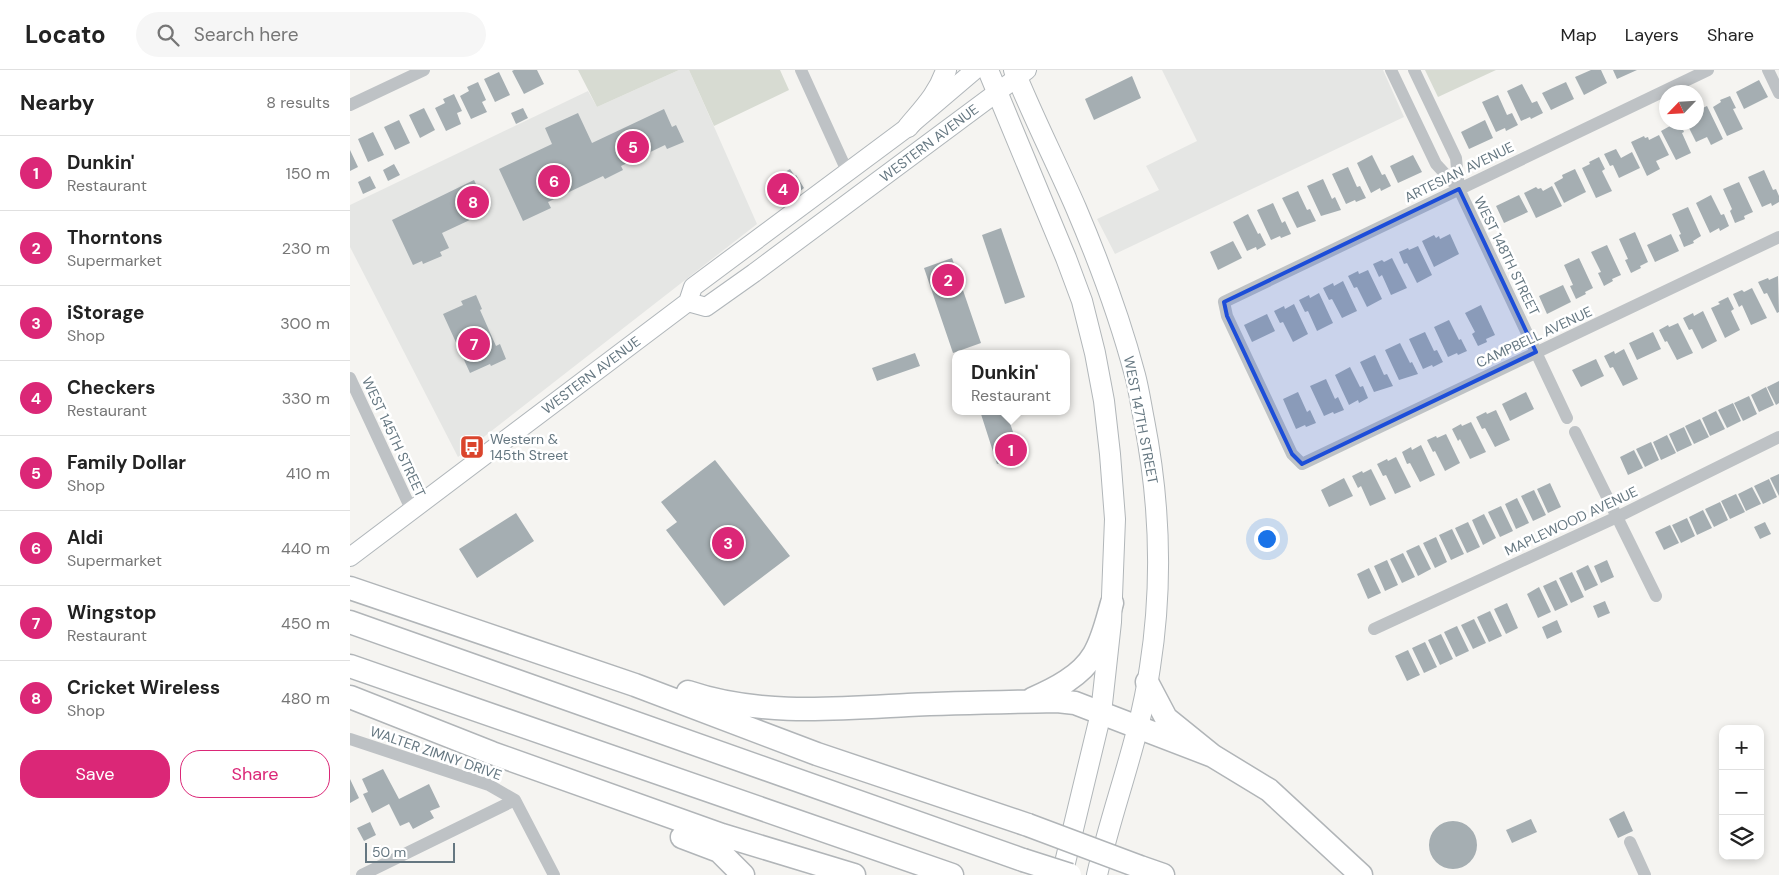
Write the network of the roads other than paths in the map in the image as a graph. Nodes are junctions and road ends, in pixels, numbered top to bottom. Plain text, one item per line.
1 (424, 70) edge
2 (801, 70) edge
3 (946, 70) edge
4 (975, 70) edge
5 (988, 70) edge
6 (1391, 70) edge
7 (1414, 70) edge
8 (1708, 70) edge
9 (1768, 70) edge
10 (1019, 73) edge
11 (997, 92) junction
12 (1779, 93) edge
13 (350, 105) edge
14 (908, 127) junction
15 (847, 172) junction
16 (1458, 189) junction
17 (1779, 237) edge
18 (688, 302) junction
19 (1536, 352) junction
20 (350, 378) edge
21 (1567, 418) dead end
22 (1575, 432) dead end
23 (1779, 437) edge
24 (1302, 464) joint
25 (411, 509) junction
26 (1617, 517) junction
27 (350, 557) edge
28 (350, 588) edge
29 (1656, 596) dead end
30 (1112, 603) junction
31 (360, 625) edge
32 (1374, 629) dead end
33 (350, 666) edge
34 (1147, 682) junction
35 (635, 685) junction
36 (350, 697) edge
37 (1025, 702) junction
38 (1101, 713) junction
39 (1138, 727) junction
40 (350, 739) edge
41 (492, 753) junction
42 (1213, 756) junction
43 (515, 800) junction
44 (1630, 842) dead end
45 (362, 875) edge
46 (554, 875) edge
47 (743, 875) edge
48 (854, 875) edge
49 (952, 875) edge
50 (1062, 875) edge
51 (1070, 875) edge
52 (1097, 875) edge
53 (1163, 875) edge
54 (1361, 875) edge
55 (1645, 875) edge

1 - 13 street
2 - 15 street
3 - 14 main road
4 - 14 main road, WESTERN AVENUE
5 - 11 main road
6 - 16 street, WEST 148TH STREET
7 - 16 street, WEST 148TH STREET
8 - 16 street, ARTESIAN AVENUE
9 - 12 street
10 - 11 main road
10 - 34 main road, WEST 147TH STREET
11 - 18 main road, WESTERN AVENUE
11 - 30 main road
14 - 15 main road, WESTERN AVENUE
15 - 18 main road, WESTERN AVENUE
16 - 19 street, WEST 148TH STREET
16 - 24 street, ARTESIAN AVENUE
17 - 19 street, CAMPBELL AVENUE
18 - 25 main road, WESTERN AVENUE
19 - 21 street, WEST 148TH STREET
19 - 24 street, CAMPBELL AVENUE
20 - 25 street, WEST 145TH STREET
22 - 26 street
23 - 26 street, MAPLEWOOD AVENUE
25 - 27 main road, WESTERN AVENUE
26 - 29 street
26 - 32 street, MAPLEWOOD AVENUE
28 - 35 highway
30 - 37 highway
30 - 38 main road
31 - 51 highway, bridge
33 - 49 highway
34 - 39 main road, WEST 147TH STREET
34 - 42 highway
35 - 37 highway
35 - 53 highway, bridge
36 - 41 highway
37 - 38 highway
38 - 39 highway
38 - 50 main road
39 - 42 highway
39 - 52 main road, WEST 147TH STREET
40 - 43 street, WALTER ZIMNY DRIVE
41 - 47 highway
41 - 48 highway
42 - 54 highway
43 - 45 street
43 - 46 street
44 - 55 street

